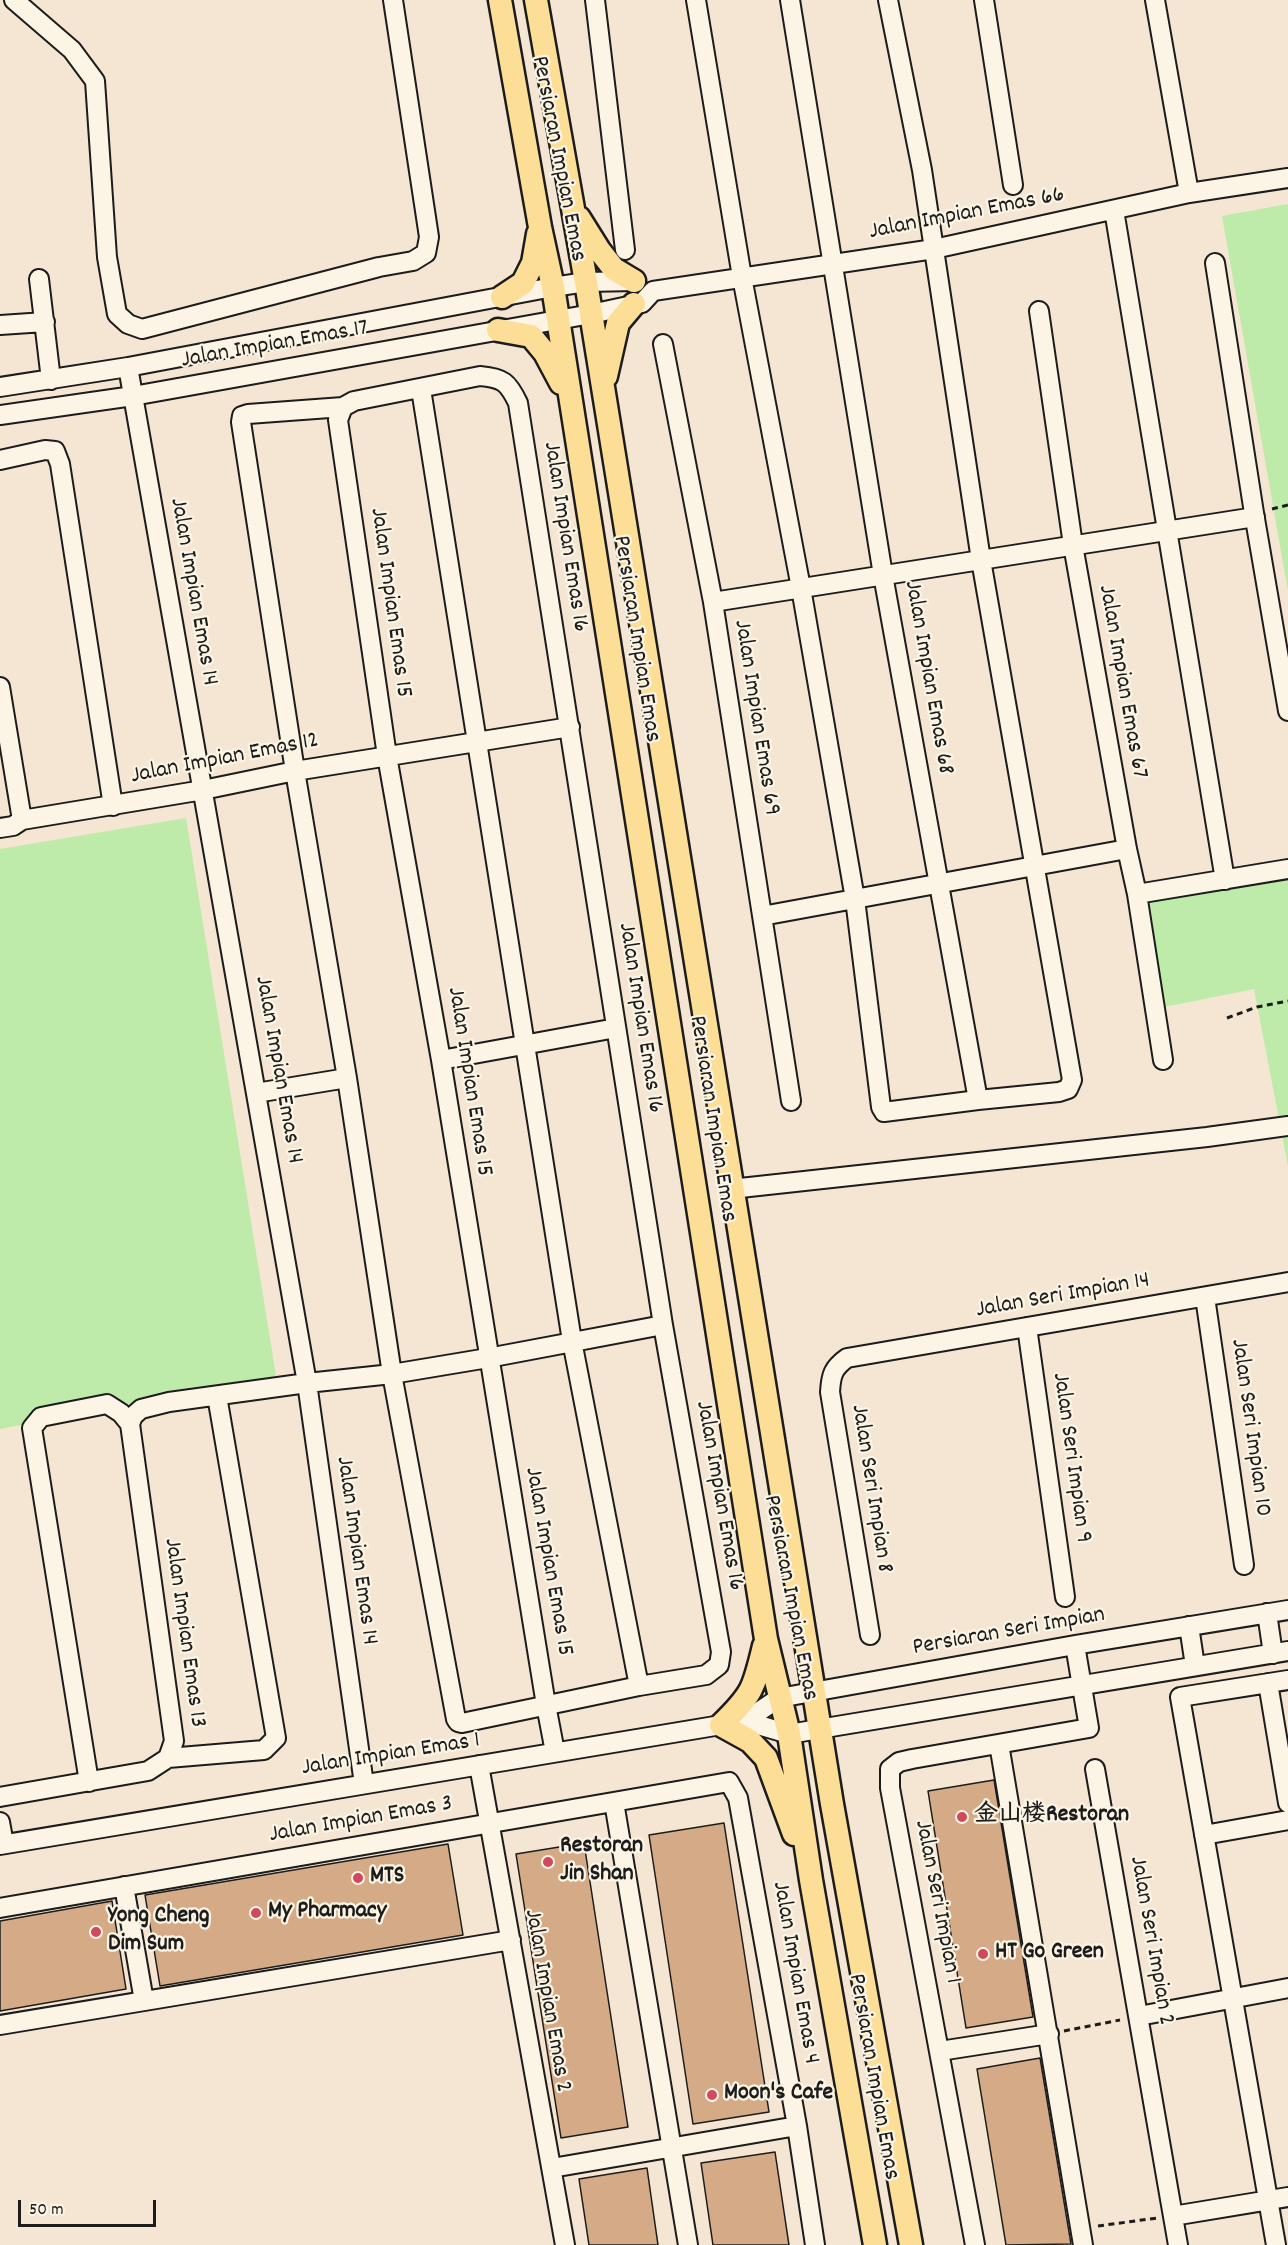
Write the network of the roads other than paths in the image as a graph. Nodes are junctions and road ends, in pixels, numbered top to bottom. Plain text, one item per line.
1 (14, 0) edge
2 (393, 0) edge
3 (500, 0) edge
4 (536, 0) edge
5 (595, 0) edge
6 (696, 0) edge
7 (790, 0) edge
8 (888, 0) edge
9 (984, 0) edge
10 (1155, 0) edge
11 (1288, 178) edge
12 (1013, 185) dead end
13 (1189, 193) junction
14 (573, 209) junction
15 (1114, 210) junction
16 (540, 227) junction
17 (934, 249) junction
18 (626, 250) dead end
19 (1215, 263) dead end
20 (832, 265) junction
21 (742, 277) junction
22 (39, 279) dead end
23 (586, 282) junction
24 (644, 286) junction
25 (554, 287) junction
26 (502, 297) junction
27 (634, 304) junction
28 (1039, 311) dead end
29 (591, 314) junction
30 (558, 319) junction
31 (45, 322) junction
32 (0, 325) edge
33 (498, 330) junction
34 (663, 344) dead end
35 (128, 367) junction
36 (51, 380) junction
37 (0, 387) edge
38 (421, 389) junction
39 (602, 393) junction
40 (133, 396) junction
41 (570, 404) junction
42 (341, 414) junction
43 (0, 416) edge
44 (0, 460) edge
45 (1255, 517) junction
46 (1166, 531) junction
47 (1073, 545) junction
48 (981, 560) junction
49 (883, 575) junction
50 (801, 588) junction
51 (713, 602) junction
52 (0, 687) edge
53 (1288, 711) edge
54 (570, 727) junction
55 (477, 742) junction
56 (387, 756) junction
57 (295, 771) junction
58 (203, 790) junction
59 (113, 806) junction
60 (22, 820) junction
61 (0, 828) edge
62 (1127, 849) junction
63 (1035, 867) junction
64 (1288, 869) edge
65 (1224, 880) junction
66 (940, 884) junction
67 (1137, 894) junction
68 (855, 899) junction
69 (762, 916) junction
70 (616, 1028) junction
71 (525, 1046) junction
72 (441, 1060) junction
73 (1163, 1060) dead end
74 (347, 1078) junction
75 (256, 1094) junction
76 (978, 1100) junction
77 (791, 1101) dead end
78 (1288, 1126) edge
79 (732, 1189) junction
80 (1288, 1282) edge
81 (1205, 1297) junction
82 (663, 1325) junction
83 (1027, 1327) junction
84 (572, 1341) junction
85 (488, 1358) junction
86 (847, 1358) joint
87 (392, 1374) junction
88 (307, 1383) junction
89 (217, 1396) junction
90 (130, 1424) junction
91 (1244, 1565) dead end
92 (1065, 1597) dead end
93 (1288, 1610) edge
94 (1267, 1613) junction
95 (1189, 1626) junction
96 (870, 1635) dead end
97 (765, 1639) junction
98 (1076, 1645) junction
99 (1280, 1652) edge
100 (1195, 1666) junction
101 (1288, 1680) edge
102 (1268, 1683) junction
103 (1082, 1685) junction
104 (639, 1686) junction
105 (814, 1692) junction
106 (779, 1698) junction
107 (546, 1705) junction
108 (745, 1721) junction
109 (721, 1725) junction
110 (820, 1729) junction
111 (789, 1734) junction
112 (999, 1744) junction
113 (555, 1752) junction
114 (168, 1758) junction
115 (479, 1766) junction
116 (1095, 1769) dead end
117 (89, 1782) junction
118 (729, 1782) joint
119 (364, 1784) junction
120 (0, 1797) edge
121 (614, 1802) junction
122 (1288, 1803) edge
123 (1288, 1820) edge
124 (0, 1822) edge
125 (489, 1823) junction
126 (1204, 1835) junction
127 (2, 1845) edge
128 (811, 1880) junction
129 (124, 1886) junction
130 (0, 1908) edge
131 (511, 1940) junction
132 (1288, 1988) edge
133 (1233, 1998) junction
134 (144, 2001) junction
135 (1139, 2016) junction
136 (0, 2025) edge
137 (1048, 2034) junction
138 (940, 2051) junction
139 (797, 2126) junction
140 (673, 2146) junction
141 (552, 2168) junction
142 (1288, 2197) edge
143 (1268, 2200) junction
144 (1173, 2216) junction
145 (1081, 2237) edge
146 (565, 2245) edge
147 (688, 2245) edge
148 (815, 2245) edge
149 (874, 2245) edge
150 (911, 2245) edge
151 (975, 2245) edge
152 (1178, 2245) edge
153 (1276, 2245) edge

1 - 2 street
3 - 16 main road, Persiaran Impian Emas
4 - 14 main road, Persiaran Impian Emas
5 - 18 street
6 - 21 street
7 - 20 street, Jalan Impian Emas 68
8 - 17 street
9 - 12 street
10 - 13 street
11 - 13 street, Jalan Impian Emas 66
13 - 15 street, Jalan Impian Emas 66
14 - 23 main road, Persiaran Impian Emas
14 - 24 main road
15 - 17 street, Jalan Impian Emas 66
15 - 46 street
16 - 25 main road, Persiaran Impian Emas
16 - 26 main road
17 - 20 street, Jalan Impian Emas 66
17 - 48 street
19 - 45 street
20 - 21 street, Jalan Impian Emas 66
20 - 49 street, Jalan Impian Emas 68
21 - 24 street, Jalan Impian Emas 66
21 - 50 street
22 - 31 street
23 - 24 street, Jalan Impian Emas 66
23 - 25 street, Jalan Impian Emas 66
23 - 29 main road, Persiaran Impian Emas
24 - 27 street, Jalan Impian Emas 66
25 - 26 street, Jalan Impian Emas 17
25 - 30 main road, Persiaran Impian Emas
26 - 35 street, Jalan Impian Emas 17
27 - 29 street, Jalan Impian Emas 66
27 - 39 main road
28 - 47 street, Jalan Impian Emas 67
29 - 30 street, Jalan Impian Emas 66
29 - 39 main road, Persiaran Impian Emas
30 - 33 street, Jalan Impian Emas 17
30 - 41 main road, Persiaran Impian Emas
31 - 32 street
31 - 36 street
33 - 40 street, Jalan Impian Emas 17
33 - 41 main road
34 - 51 street, Jalan Impian Emas 69
35 - 36 street, Jalan Impian Emas 17
35 - 40 street, Jalan Impian Emas 14
36 - 37 street, Jalan Impian Emas 17
38 - 42 street, Jalan Impian Emas 16
38 - 54 street, Jalan Impian Emas 16
38 - 55 street
39 - 79 main road, Persiaran Impian Emas
40 - 43 street, Jalan Impian Emas 17
40 - 58 street, Jalan Impian Emas 14
41 - 97 main road, Persiaran Impian Emas
42 - 56 street, Jalan Impian Emas 15
42 - 57 street, Jalan Impian Emas 16
44 - 59 street
45 - 46 street
45 - 53 street
46 - 47 street
46 - 65 street
47 - 48 street
47 - 62 street, Jalan Impian Emas 67
48 - 49 street
48 - 63 street
49 - 50 street
49 - 66 street, Jalan Impian Emas 68
50 - 51 street
50 - 68 street
51 - 69 street, Jalan Impian Emas 69
52 - 60 street
54 - 55 street, Jalan Impian Emas 12
54 - 70 street, Jalan Impian Emas 16
55 - 56 street, Jalan Impian Emas 12
55 - 71 street
56 - 57 street, Jalan Impian Emas 12
56 - 72 street, Jalan Impian Emas 15
57 - 58 street, Jalan Impian Emas 12
57 - 74 street
58 - 59 street, Jalan Impian Emas 12
58 - 75 street, Jalan Impian Emas 14
59 - 60 street, Jalan Impian Emas 12
60 - 61 street, Jalan Impian Emas 12
62 - 63 street
62 - 67 street, Jalan Impian Emas 67
63 - 66 street
63 - 76 street
64 - 65 street
65 - 67 street
66 - 68 street
66 - 76 street, Jalan Impian Emas 68
67 - 73 street, Jalan Impian Emas 67
68 - 69 street
68 - 76 street
69 - 77 street, Jalan Impian Emas 69
70 - 71 street
70 - 82 street, Jalan Impian Emas 16
71 - 72 street
71 - 84 street
72 - 85 street, Jalan Impian Emas 15
74 - 75 street
74 - 87 street
75 - 88 street, Jalan Impian Emas 14
78 - 79 street
79 - 105 main road, Persiaran Impian Emas
80 - 81 street, Jalan Seri Impian 14
81 - 83 street, Jalan Seri Impian 14
81 - 91 street, Jalan Seri Impian 10
82 - 84 street
82 - 104 street, Jalan Impian Emas 16
83 - 86 street, Jalan Seri Impian 14
83 - 92 street, Jalan Seri Impian 9
84 - 85 street
84 - 104 street
85 - 87 street
85 - 107 street, Jalan Impian Emas 15
86 - 96 street, Jalan Seri Impian 8
87 - 88 street
87 - 107 street, Jalan Impian Emas 16
88 - 89 street
88 - 119 street, Jalan Impian Emas 14
89 - 90 street
89 - 114 street
90 - 114 street, Jalan Impian Emas 13
90 - 117 street
93 - 94 street, Persiaran Seri Impian
94 - 95 street, Persiaran Seri Impian
94 - 99 street
95 - 98 street, Persiaran Seri Impian
95 - 100 street
97 - 106 main road, Persiaran Impian Emas
97 - 109 main road
98 - 103 street
98 - 105 street, Persiaran Seri Impian
99 - 100 street
100 - 103 street
101 - 102 street
102 - 122 street
102 - 126 street
103 - 110 street
103 - 112 street, Jalan Seri Impian 1
104 - 107 street, Jalan Impian Emas 16
105 - 106 street, Persiaran Seri Impian
105 - 110 main road, Persiaran Impian Emas
106 - 108 street, Persiaran Seri Impian
106 - 111 main road, Persiaran Impian Emas
107 - 113 street, Jalan Impian Emas 15
108 - 109 street, Jalan Impian Emas 1
108 - 111 street, Jalan Impian Emas 1
109 - 113 street, Jalan Impian Emas 1
109 - 128 main road
110 - 111 street
110 - 150 main road, Persiaran Impian Emas
111 - 128 main road, Persiaran Impian Emas
112 - 137 street
112 - 138 street, Jalan Seri Impian 1
113 - 115 street, Jalan Impian Emas 1
114 - 117 street, Jalan Impian Emas 13
115 - 119 street, Jalan Impian Emas 1
115 - 125 street, Jalan Impian Emas 2
116 - 135 street, Jalan Seri Impian 2
117 - 120 street, Jalan Impian Emas 13
118 - 121 street, Jalan Impian Emas 3
118 - 139 street, Jalan Impian Emas 4
119 - 127 street, Jalan Impian Emas 1
121 - 125 street, Jalan Impian Emas 3
121 - 140 street
123 - 126 street
124 - 127 street
125 - 129 street, Jalan Impian Emas 3
125 - 131 street, Jalan Impian Emas 2
126 - 133 street
128 - 149 main road, Persiaran Impian Emas
129 - 130 street, Jalan Impian Emas 3
129 - 134 street
131 - 134 street
131 - 141 street, Jalan Impian Emas 2
132 - 133 street
133 - 135 street
133 - 143 street
134 - 136 street
135 - 144 street, Jalan Seri Impian 2
137 - 138 street
137 - 145 street
138 - 151 street, Jalan Seri Impian 1
139 - 140 street
139 - 148 street, Jalan Impian Emas 4
140 - 141 street
140 - 147 street
141 - 146 street, Jalan Impian Emas 2
142 - 143 street
143 - 144 street
143 - 153 street
144 - 152 street, Jalan Seri Impian 2

